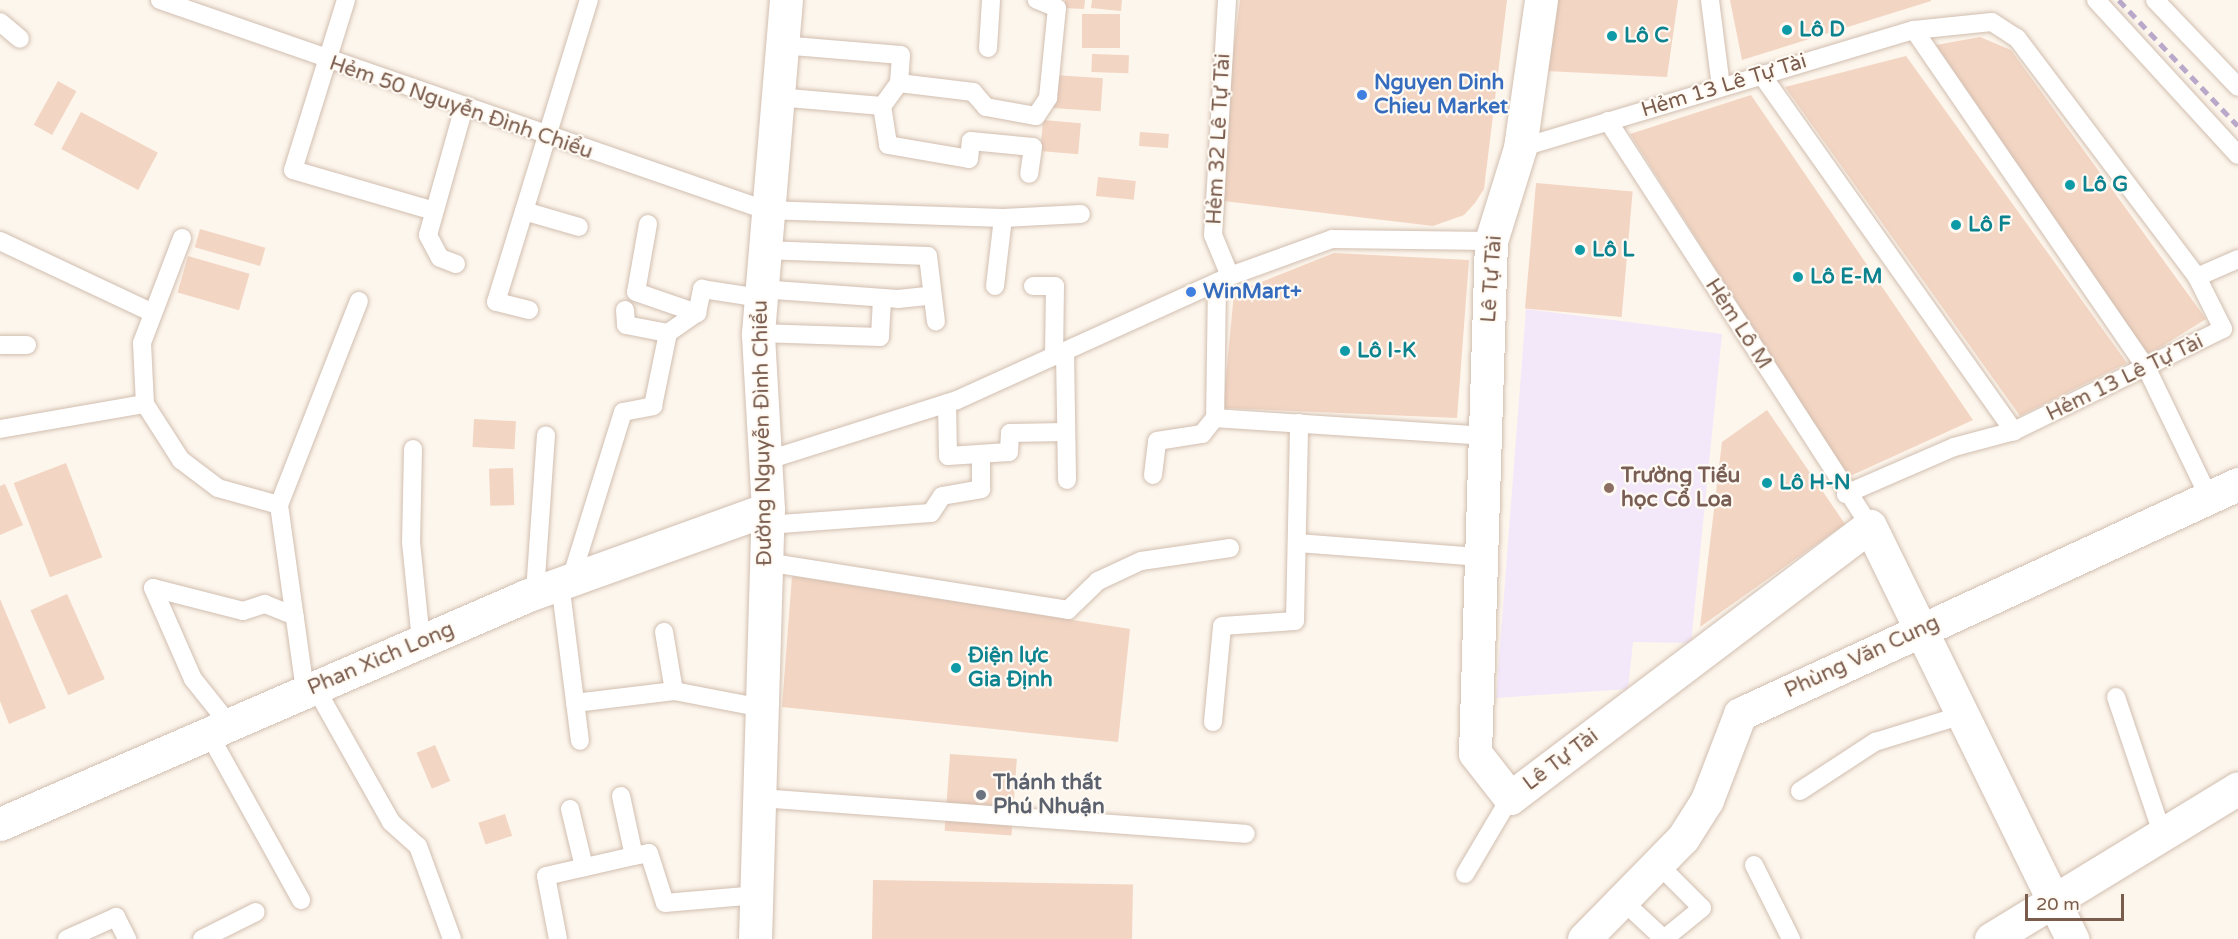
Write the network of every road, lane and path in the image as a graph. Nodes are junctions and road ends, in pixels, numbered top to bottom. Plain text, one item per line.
1 (160, 0) edge
2 (346, 0) edge
3 (588, 0) edge
4 (786, 0) edge
5 (991, 0) edge
6 (1037, 0) edge
7 (1227, 0) edge
8 (1541, 0) edge
9 (1710, 0) edge
10 (2096, 0) edge
11 (2155, 0) edge
12 (0, 22) edge
13 (1914, 30) junction
14 (20, 39) dead end
15 (781, 45) junction
16 (988, 48) dead end
17 (326, 61) junction
18 (1761, 74) junction
19 (899, 82) junction
20 (1721, 87) junction
21 (2238, 87) edge
22 (777, 97) junction
23 (882, 105) junction
24 (464, 107) junction
25 (1036, 116) junction
26 (1608, 121) junction
27 (546, 136) junction
28 (1033, 147) junction
29 (1520, 148) junction
30 (2238, 155) edge
31 (1029, 174) dead end
32 (765, 210) junction
33 (434, 211) junction
34 (524, 211) junction
35 (1081, 214) dead end
36 (1003, 218) junction
37 (648, 224) dead end
38 (579, 226) dead end
39 (182, 238) dead end
40 (0, 241) edge
41 (1491, 241) junction
42 (763, 250) junction
43 (2238, 259) edge
44 (456, 264) dead end
45 (2197, 277) junction
46 (1224, 279) junction
47 (995, 286) dead end
48 (1033, 286) dead end
49 (760, 294) junction
50 (929, 296) junction
51 (882, 298) junction
52 (359, 301) dead end
53 (529, 310) dead end
54 (626, 310) dead end
55 (151, 312) junction
56 (697, 314) junction
57 (936, 322) dead end
58 (668, 333) junction
59 (758, 333) junction
60 (0, 345) edge
61 (27, 345) dead end
62 (1059, 353) junction
63 (2145, 366) junction
64 (947, 403) junction
65 (145, 404) junction
66 (1215, 418) junction
67 (1, 423) edge
68 (1299, 423) junction
69 (2014, 431) junction
70 (1066, 432) junction
71 (546, 435) dead end
72 (1485, 436) junction
73 (412, 449) dead end
74 (981, 454) junction
75 (768, 460) junction
76 (1153, 475) dead end
77 (1067, 480) dead end
78 (2224, 490) edge
79 (1846, 494) junction
80 (279, 505) junction
81 (768, 517) junction
82 (1870, 526) junction
83 (1297, 543) junction
84 (1230, 548) dead end
85 (1481, 557) junction
86 (766, 562) junction
87 (556, 585) junction
88 (295, 616) junction
89 (1923, 629) junction
90 (664, 632) dead end
91 (421, 641) junction
92 (310, 689) junction
93 (674, 691) junction
94 (2116, 697) dead end
95 (575, 703) junction
96 (762, 708) junction
97 (1962, 715) junction
98 (1213, 722) dead end
99 (219, 729) junction
100 (580, 741) dead end
101 (2238, 788) edge
102 (1800, 790) dead end
103 (621, 795) dead end
104 (759, 798) junction
105 (1510, 798) junction
106 (570, 809) dead end
107 (0, 824) edge
108 (2162, 833) junction
109 (1246, 834) dead end
110 (634, 856) junction
111 (1658, 864) junction
112 (1754, 866) dead end
113 (584, 867) junction
114 (1465, 874) dead end
115 (757, 895) junction
116 (301, 900) dead end
117 (1622, 900) junction
118 (2051, 904) junction
119 (256, 912) dead end
120 (67, 939) edge
121 (127, 939) edge
122 (202, 939) edge
123 (452, 939) edge
124 (558, 939) edge
125 (755, 939) edge
126 (1584, 939) edge
127 (1664, 939) edge
128 (1791, 939) edge
129 (1991, 939) edge
130 (2072, 939) edge

1 - 17 lane, Hẻm 50 Nguyễn Đình Chiểu
2 - 17 lane
3 - 27 lane
4 - 15 street, Đường Nguyễn Đình Chiểu
5 - 16 lane
6 - 25 lane
7 - 46 lane, Hẻm 32 Lê Tự Tài
8 - 29 street, Lê Tự Tài
9 - 20 lane
10 - 30 lane
11 - 21 lane
12 - 14 lane
13 - 18 lane, Hẻm 13 Lê Tự Tài
13 - 45 lane, Hẻm 13 Lê Tự Tài
13 - 63 lane
15 - 19 lane
15 - 22 street, Đường Nguyễn Đình Chiểu
17 - 24 lane, Hẻm 50 Nguyễn Đình Chiểu
17 - 33 lane
18 - 20 lane, Hẻm 13 Lê Tự Tài
18 - 69 lane
19 - 23 lane
19 - 25 lane
20 - 26 lane, Hẻm 13 Lê Tự Tài
22 - 23 lane
22 - 32 street, Đường Nguyễn Đình Chiểu
23 - 28 lane
24 - 27 lane, Hẻm 50 Nguyễn Đình Chiểu
24 - 33 lane
25 - 28 lane
26 - 29 lane, Hẻm 13 Lê Tự Tài
26 - 79 lane, Hẻm Lô M
27 - 32 lane, Hẻm 50 Nguyễn Đình Chiểu
27 - 34 lane
28 - 31 lane
29 - 41 street, Lê Tự Tài
32 - 36 lane, Hẻm 50 Nguyễn Đình Chiểu
32 - 42 street, Đường Nguyễn Đình Chiểu
33 - 44 lane
34 - 38 lane
34 - 53 lane
35 - 36 lane, Hẻm 50 Nguyễn Đình Chiểu
36 - 47 lane
37 - 56 lane
39 - 55 lane
40 - 55 lane
41 - 46 lane
41 - 72 street, Lê Tự Tài
42 - 49 street, Đường Nguyễn Đình Chiểu
42 - 50 lane
43 - 45 lane
45 - 63 lane, Hẻm 13 Lê Tự Tài
46 - 62 lane
46 - 66 lane
48 - 62 lane
49 - 51 lane
49 - 56 lane
49 - 59 street, Đường Nguyễn Đình Chiểu
50 - 51 lane
50 - 57 lane
51 - 59 lane
52 - 80 lane
54 - 58 lane
55 - 65 lane
56 - 58 lane
58 - 87 lane
59 - 75 street, Đường Nguyễn Đình Chiểu
60 - 61 lane
62 - 64 lane
62 - 70 lane
63 - 69 lane, Hẻm 13 Lê Tự Tài
63 - 78 lane
64 - 74 lane
64 - 75 lane
65 - 67 lane
65 - 80 lane
66 - 68 lane
66 - 76 lane
68 - 72 lane
68 - 83 lane
69 - 79 lane, Hẻm 13 Lê Tự Tài
70 - 74 lane
70 - 77 lane
71 - 87 lane
72 - 85 street, Lê Tự Tài
73 - 91 lane
74 - 81 lane
75 - 81 street, Đường Nguyễn Đình Chiểu
78 - 89 street, Phùng Văn Cung
79 - 82 lane, Hẻm Lô M
80 - 88 lane
81 - 86 street, Đường Nguyễn Đình Chiểu
81 - 87 street, Phan Xich Long
82 - 89 street
82 - 105 street, Lê Tự Tài
83 - 85 lane
83 - 98 lane
84 - 86 lane
85 - 105 street, Lê Tự Tài
86 - 96 street, Đường Nguyễn Đình Chiểu
87 - 91 street, Phan Xich Long
87 - 95 lane
88 - 92 lane
88 - 99 lane
89 - 97 street
89 - 111 street, Phùng Văn Cung
90 - 93 lane
91 - 92 street, Phan Xich Long
92 - 99 street, Phan Xich Long
92 - 123 lane
93 - 95 lane
93 - 96 lane
94 - 108 lane
95 - 100 lane
96 - 104 street, Đường Nguyễn Đình Chiểu
97 - 102 lane
97 - 118 street
99 - 107 street, Phan Xich Long
99 - 116 lane
101 - 108 street
103 - 110 lane
104 - 109 lane
104 - 115 street, Đường Nguyễn Đình Chiểu
105 - 114 lane
106 - 113 lane
108 - 118 street
110 - 113 lane
110 - 115 lane
111 - 117 street, Phùng Văn Cung
111 - 127 lane
112 - 128 lane
113 - 124 lane
115 - 125 street, Đường Nguyễn Đình Chiểu
117 - 126 street, Phùng Văn Cung
117 - 127 lane
118 - 129 street
118 - 130 street
119 - 122 lane
120 - 121 lane

